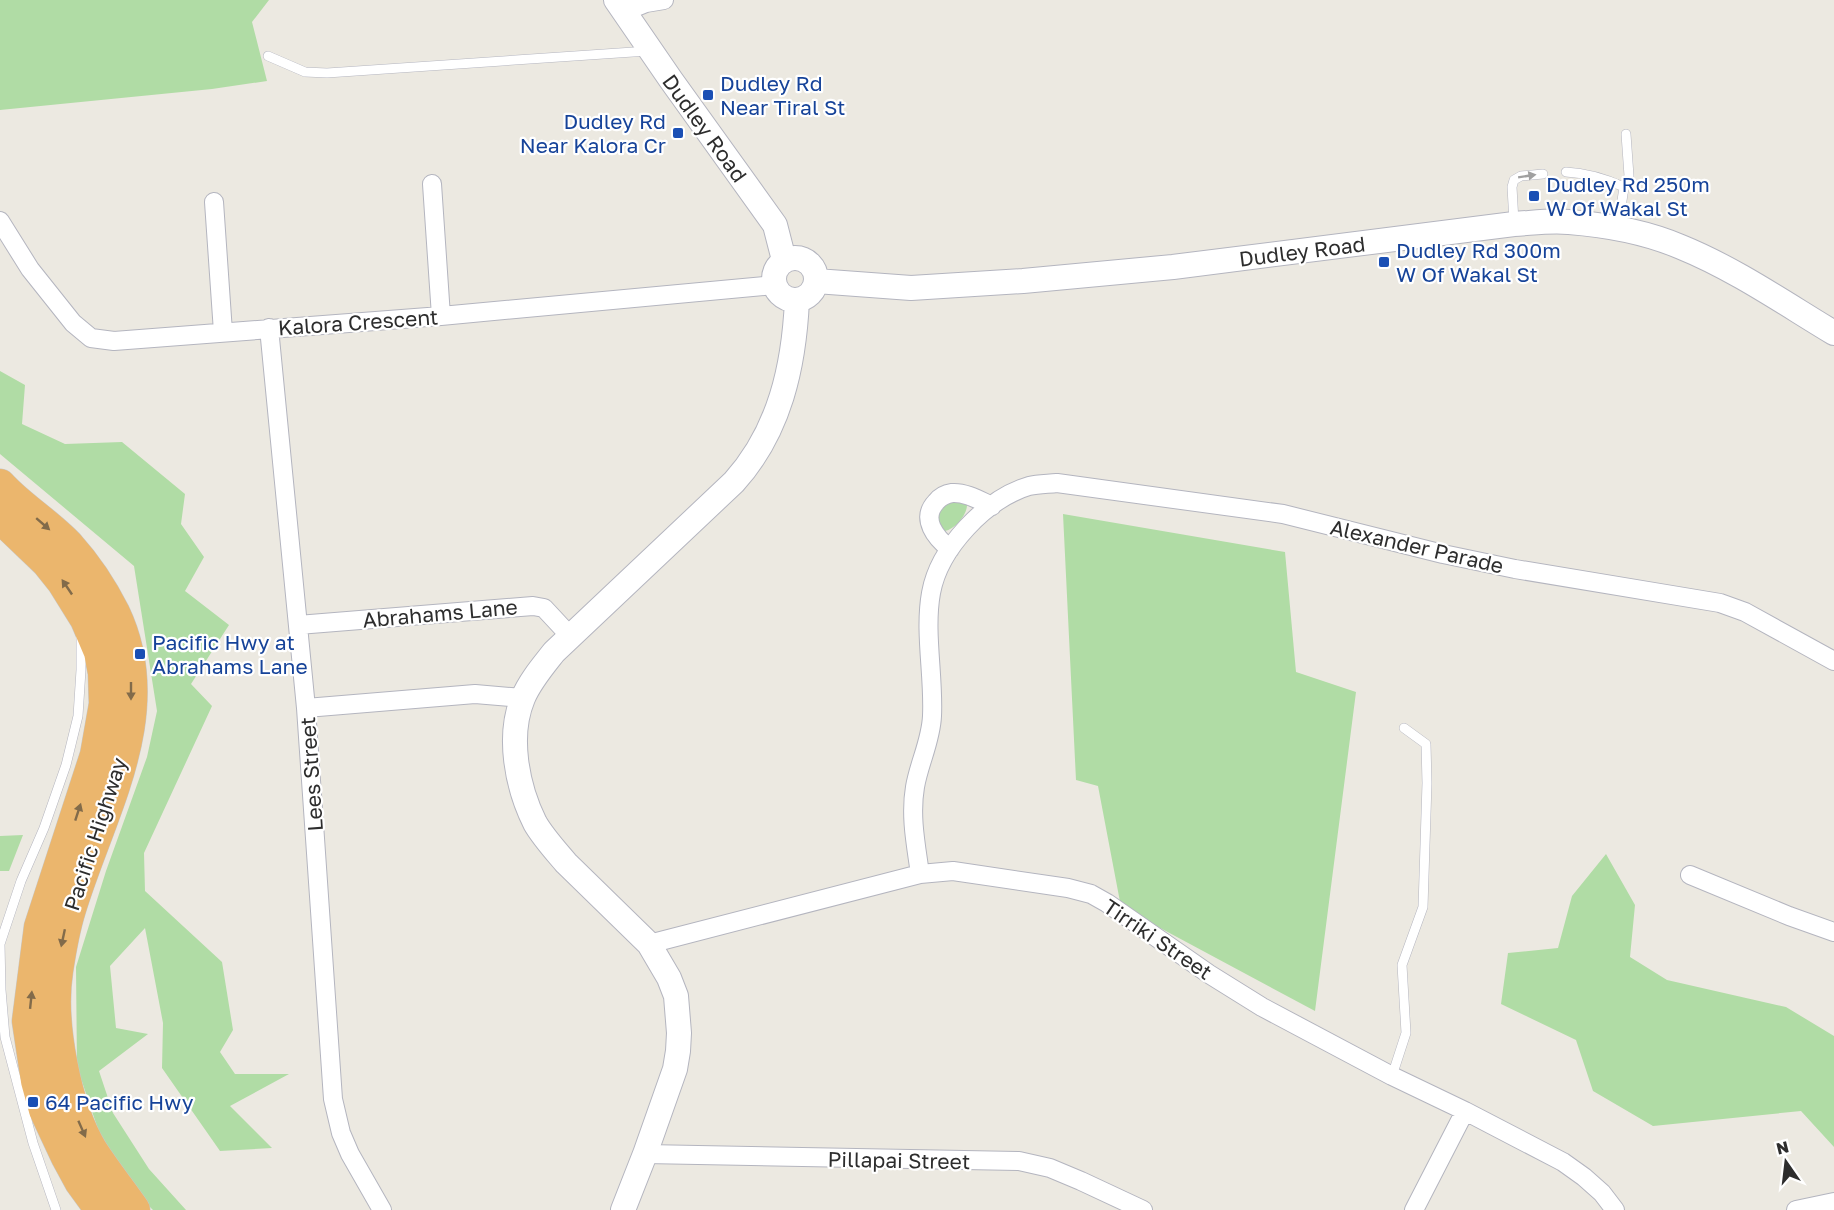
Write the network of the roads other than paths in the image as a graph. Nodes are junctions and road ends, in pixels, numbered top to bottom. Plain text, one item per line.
1 (664, 0) edge
2 (620, 6) edge
3 (650, 50) junction
4 (267, 56) dead end
5 (1626, 134) dead end
6 (1566, 172) dead end
7 (1543, 174) dead end
8 (432, 183) dead end
9 (1624, 187) junction
10 (214, 202) dead end
11 (0, 221) edge
12 (1514, 224) junction
13 (1618, 228) junction
14 (784, 260) junction
15 (816, 281) junction
16 (774, 285) junction
17 (797, 300) junction
18 (441, 316) junction
19 (269, 328) junction
20 (224, 332) junction
21 (1834, 333) edge
22 (0, 485) edge
23 (992, 506) junction
24 (0, 517) edge
25 (950, 549) junction
26 (298, 625) junction
27 (570, 637) junction
28 (1834, 662) edge
29 (523, 698) junction
30 (306, 708) junction
31 (1404, 728) dead end
32 (920, 874) junction
33 (1690, 875) dead end
34 (1834, 932) edge
35 (649, 944) junction
36 (1392, 1076) junction
37 (1465, 1111) junction
38 (44, 1139) junction
39 (645, 1154) junction
40 (1834, 1202) edge
41 (56, 1210) edge
42 (101, 1210) edge
43 (134, 1210) edge
44 (382, 1210) edge
45 (623, 1210) edge
46 (1143, 1210) edge
47 (1414, 1210) edge
48 (1615, 1210) edge
49 (1796, 1210) edge

1 - 2 street
2 - 3 main road, Dudley Road
3 - 4 lane
3 - 14 main road, Dudley Road
5 - 9 lane
6 - 9 lane
12 -> 7 lane
8 - 18 street
9 - 13 lane
10 - 20 street
11 - 20 street, Kalora Crescent
12 - 13 main road, Dudley Road
12 - 15 main road, Dudley Road
13 - 21 main road, Dudley Road
14 - 15 main road
14 - 16 main road
15 - 17 main road
16 - 17 main road
16 - 18 street, Kalora Crescent
17 - 27 main road
18 - 19 street, Kalora Crescent
19 - 20 street, Kalora Crescent
19 - 26 street, Lees Street
22 -> 43 highway, Pacific Highway
23 - 25 street, Alexander Parade
23 - 25 street
23 - 28 street, Alexander Parade
38 -> 24 highway, Pacific Highway
25 - 32 street, Alexander Parade
26 - 27 street, Abrahams Lane
26 - 30 street, Lees Street
27 - 29 main road
29 - 30 street
29 - 35 main road
30 - 44 street, Lees Street
31 - 36 lane
32 - 35 street, Tirriki Street
32 - 36 street, Tirriki Street
33 - 34 street
35 - 39 main road
36 - 37 street, Tirriki Street
37 - 47 street
37 - 48 street, Tirriki Street
38 - 41 lane
38 - 42 highway, Pacific Highway
39 - 45 main road
39 - 46 street, Pillapai Street
40 - 49 street

